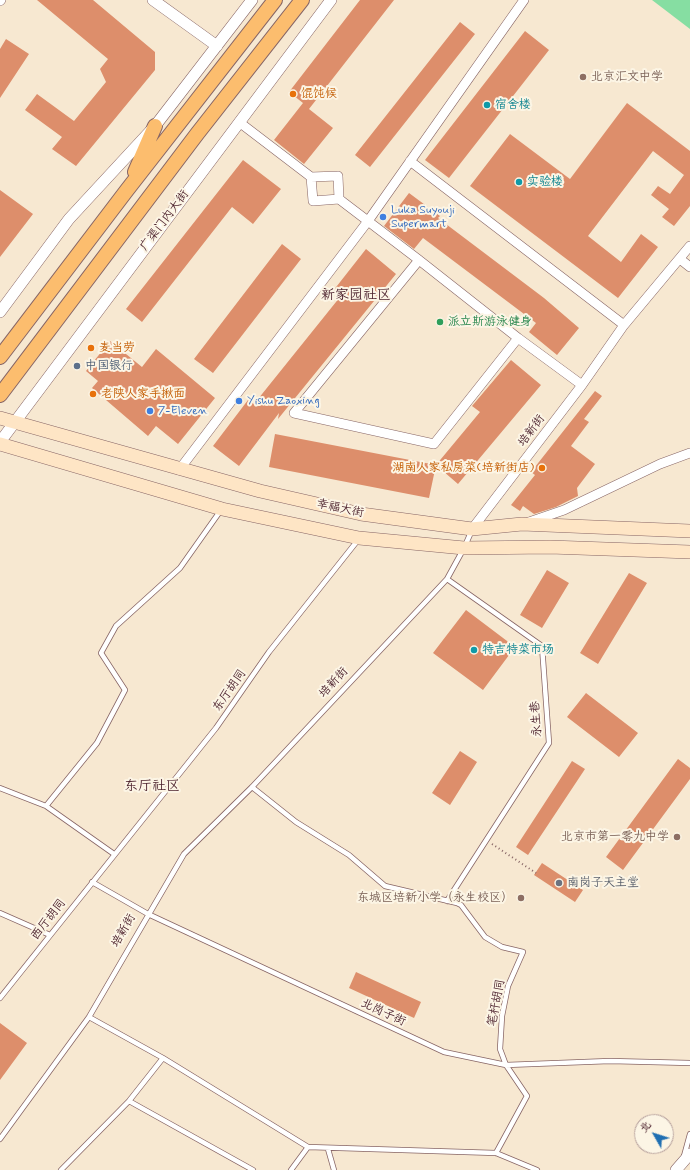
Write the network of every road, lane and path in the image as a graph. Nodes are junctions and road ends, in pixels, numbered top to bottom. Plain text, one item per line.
1 (252, 0) edge
2 (275, 0) edge
3 (302, 0) edge
4 (331, 0) edge
5 (524, 0) edge
6 (154, 1) edge
7 (214, 49) junction
8 (239, 122) junction
9 (155, 126) junction
10 (410, 161) junction
11 (311, 177) junction
12 (127, 190) junction
13 (339, 200) junction
14 (368, 221) junction
15 (690, 246) edge
16 (680, 259) junction
17 (419, 260) junction
18 (690, 267) edge
19 (0, 312) edge
20 (624, 325) junction
21 (518, 338) junction
22 (0, 357) edge
23 (582, 385) junction
24 (0, 395) edge
25 (0, 418) edge
26 (14, 423) junction
27 (0, 443) edge
28 (690, 453) edge
29 (179, 470) junction
30 (222, 509) junction
31 (522, 524) junction
32 (472, 529) junction
33 (690, 531) edge
34 (360, 538) junction
35 (464, 548) junction
36 (690, 552) edge
37 (447, 579) junction
38 (252, 787) junction
39 (0, 788) edge
40 (46, 806) junction
41 (486, 840) junction
42 (114, 854) junction
43 (536, 873) dead end
44 (92, 882) junction
45 (447, 901) junction
46 (0, 913) edge
47 (148, 914) junction
48 (50, 935) junction
49 (0, 998) edge
50 (89, 1017) junction
51 (163, 1058) junction
52 (690, 1063) edge
53 (506, 1065) junction
54 (129, 1101) junction
55 (690, 1134) edge
56 (0, 1140) edge
57 (308, 1146) junction
58 (328, 1148) junction
59 (496, 1153) junction
60 (690, 1154) edge
61 (678, 1167) edge
62 (61, 1170) edge
63 (253, 1170) edge
64 (291, 1170) edge
65 (334, 1170) edge
66 (537, 1170) edge

1 - 7 street
2 - 12 main road
3 - 24 main road
4 - 8 street, 广渠门内大街
5 - 10 street
6 - 7 street
7 - 9 street
8 - 11 street
8 - 26 street, 广渠门内大街
9 - 12 main road
9 - 19 street
10 - 14 street
10 - 20 street
11 - 13 street
11 - 13 street
12 - 22 main road
13 - 14 street
14 - 17 street
14 - 29 street
15 - 16 street, 培新街
16 - 18 street
16 - 20 street, 培新街
17 - 21 street
17 - 21 street
20 - 23 street, 培新街
21 - 23 street
23 - 32 street, 培新街
25 - 26 main road, 幸福大街
26 - 27 street, 广渠门内大街
26 - 29 main road, 幸福大街
27 - 30 main road, 幸福大街
28 - 31 street
29 - 32 main road, 幸福大街
30 - 34 main road, 幸福大街
30 - 40 lane
31 - 32 main road, 幸福大街
31 - 33 main road, 幸福大街
32 - 35 lane, 培新街
34 - 35 main road, 幸福大街
34 - 42 lane, 东厅胡同
35 - 36 main road, 幸福大街
35 - 37 lane, 培新街
37 - 38 lane, 培新街
37 - 41 lane, 永生巷
38 - 45 lane, 笔杆胡同
38 - 47 lane, 培新街
39 - 40 lane
40 - 42 lane
41 - 43 path
41 - 45 lane, 永生巷
42 - 44 lane, 西厅胡同
44 - 47 lane, 北岗子街
44 - 48 lane, 西厅胡同
45 - 53 lane, 笔杆胡同
46 - 48 lane
47 - 50 lane, 培新街
47 - 53 lane, 北岗子街
48 - 49 lane, 西厅胡同
50 - 51 lane
50 - 56 lane, 培新街
51 - 54 lane
51 - 57 lane
52 - 53 lane, 北岗子街
53 - 59 lane, 笔杆胡同
54 - 62 lane
54 - 63 lane
55 - 61 lane
57 - 58 lane
57 - 64 lane
58 - 59 lane
58 - 65 lane
59 - 66 lane
60 - 61 street

